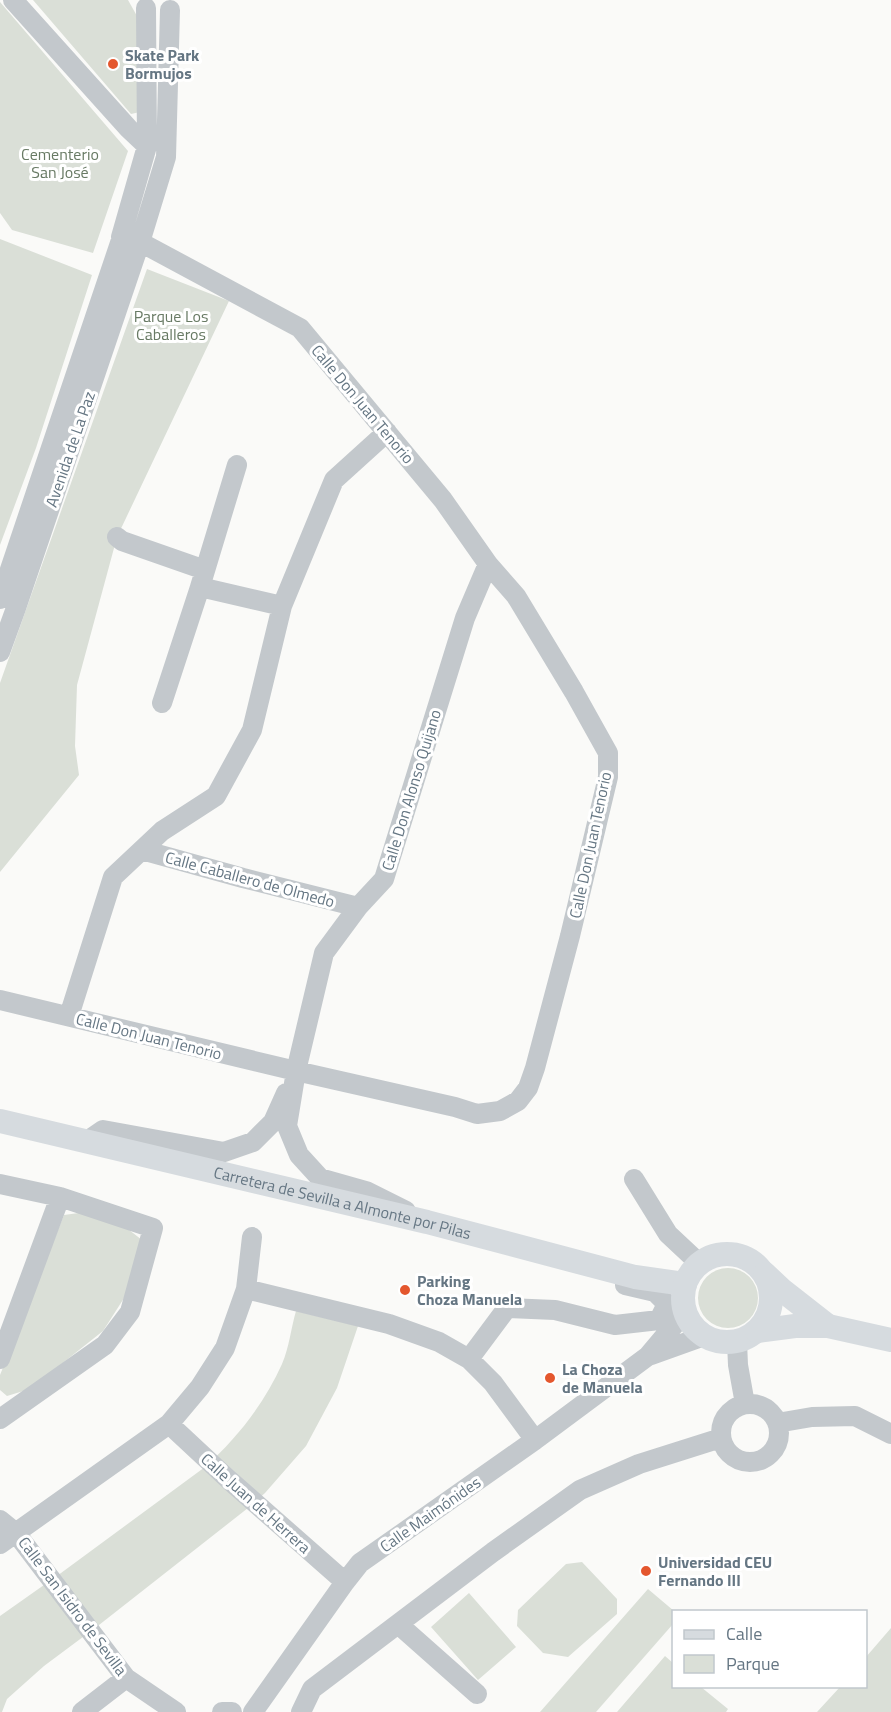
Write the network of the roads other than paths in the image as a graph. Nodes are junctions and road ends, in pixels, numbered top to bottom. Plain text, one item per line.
1 (13, 0) edge
2 (143, 4) edge
3 (171, 5) edge
4 (147, 146) junction
5 (132, 241) junction
6 (387, 432) junction
7 (237, 465) dead end
8 (117, 537) dead end
9 (488, 564) junction
10 (203, 579) junction
11 (0, 599) edge
12 (282, 606) junction
13 (0, 652) edge
14 (162, 702) dead end
15 (168, 827) junction
16 (142, 850) junction
17 (176, 860) junction
18 (358, 906) junction
19 (0, 999) edge
20 (69, 1016) junction
21 (296, 1071) junction
22 (0, 1120) edge
23 (87, 1141) junction
24 (634, 1179) dead end
25 (0, 1184) edge
26 (60, 1197) junction
27 (427, 1222) junction
28 (457, 1230) junction
29 (252, 1237) dead end
30 (699, 1263) junction
31 (765, 1274) junction
32 (685, 1284) junction
33 (246, 1290) junction
34 (685, 1312) junction
35 (828, 1326) junction
36 (704, 1336) junction
37 (747, 1337) junction
38 (888, 1340) edge
39 (648, 1356) junction
40 (0, 1359) edge
41 (469, 1359) junction
42 (745, 1404) junction
43 (0, 1419) edge
44 (777, 1423) junction
45 (169, 1424) junction
46 (891, 1434) edge
47 (721, 1438) junction
48 (535, 1440) junction
49 (0, 1520) edge
50 (16, 1533) junction
51 (0, 1544) edge
52 (345, 1582) junction
53 (398, 1624) junction
54 (126, 1678) junction
55 (477, 1694) dead end
56 (82, 1712) edge
57 (176, 1712) edge
58 (222, 1712) edge
59 (232, 1712) edge
60 (253, 1712) edge
61 (301, 1712) edge

1 - 4 street
2 - 3 street
2 - 4 street, Avenida de La Paz
3 - 5 street, Avenida de La Paz
4 - 5 street, Avenida de La Paz
5 - 6 street, Calle Don Juan Tenorio
5 - 11 street, Avenida de La Paz
5 - 13 street, Avenida de La Paz
6 - 9 street, Calle Don Juan Tenorio
6 - 12 street
7 - 10 street
8 - 10 street
9 - 18 street, Calle Don Alonso Quijano
9 - 21 street, Calle Don Juan Tenorio
10 - 12 street
10 - 14 street
12 - 15 street
15 - 16 street
15 - 17 street
16 - 17 street, Calle Caballero de Olmedo
16 - 20 street
17 - 18 street, Calle Caballero de Olmedo
18 - 21 street, Calle Don Alonso Quijano
19 - 20 street, Calle Don Juan Tenorio
20 - 21 street, Calle Don Juan Tenorio
21 - 23 street
21 - 27 street
22 - 23 main road, Carretera de Sevilla a Almonte por Pilas
23 - 27 main road, Carretera de Sevilla a Almonte por Pilas
24 - 30 street
25 - 26 street
26 - 40 street
26 - 43 street
27 - 28 main road, Carretera de Sevilla a Almonte por Pilas
28 - 32 main road, Carretera de Sevilla a Almonte por Pilas
28 - 41 street
29 - 33 street
30 - 31 main road
30 - 32 main road
31 - 35 main road
31 - 37 main road
32 - 34 main road
33 - 41 street
33 - 45 street
34 - 36 main road
34 - 39 street, Calle Maimónides
35 - 37 main road
35 - 38 main road
36 - 37 main road
36 - 39 street, Calle Maimónides
37 - 42 street
39 - 48 street, Calle Maimónides
41 - 48 street
42 - 44 street
42 - 47 street
44 - 46 street
44 - 47 street
45 - 50 street
45 - 52 street, Calle Juan de Herrera
47 - 53 street
48 - 52 street, Calle Maimónides
49 - 50 street, Calle San Isidro de Sevilla
50 - 51 street
50 - 54 street, Calle San Isidro de Sevilla
52 - 60 street, Calle Maimónides
53 - 55 street
53 - 61 street
54 - 56 street
54 - 57 street, Calle San Isidro de Sevilla
58 - 59 street

